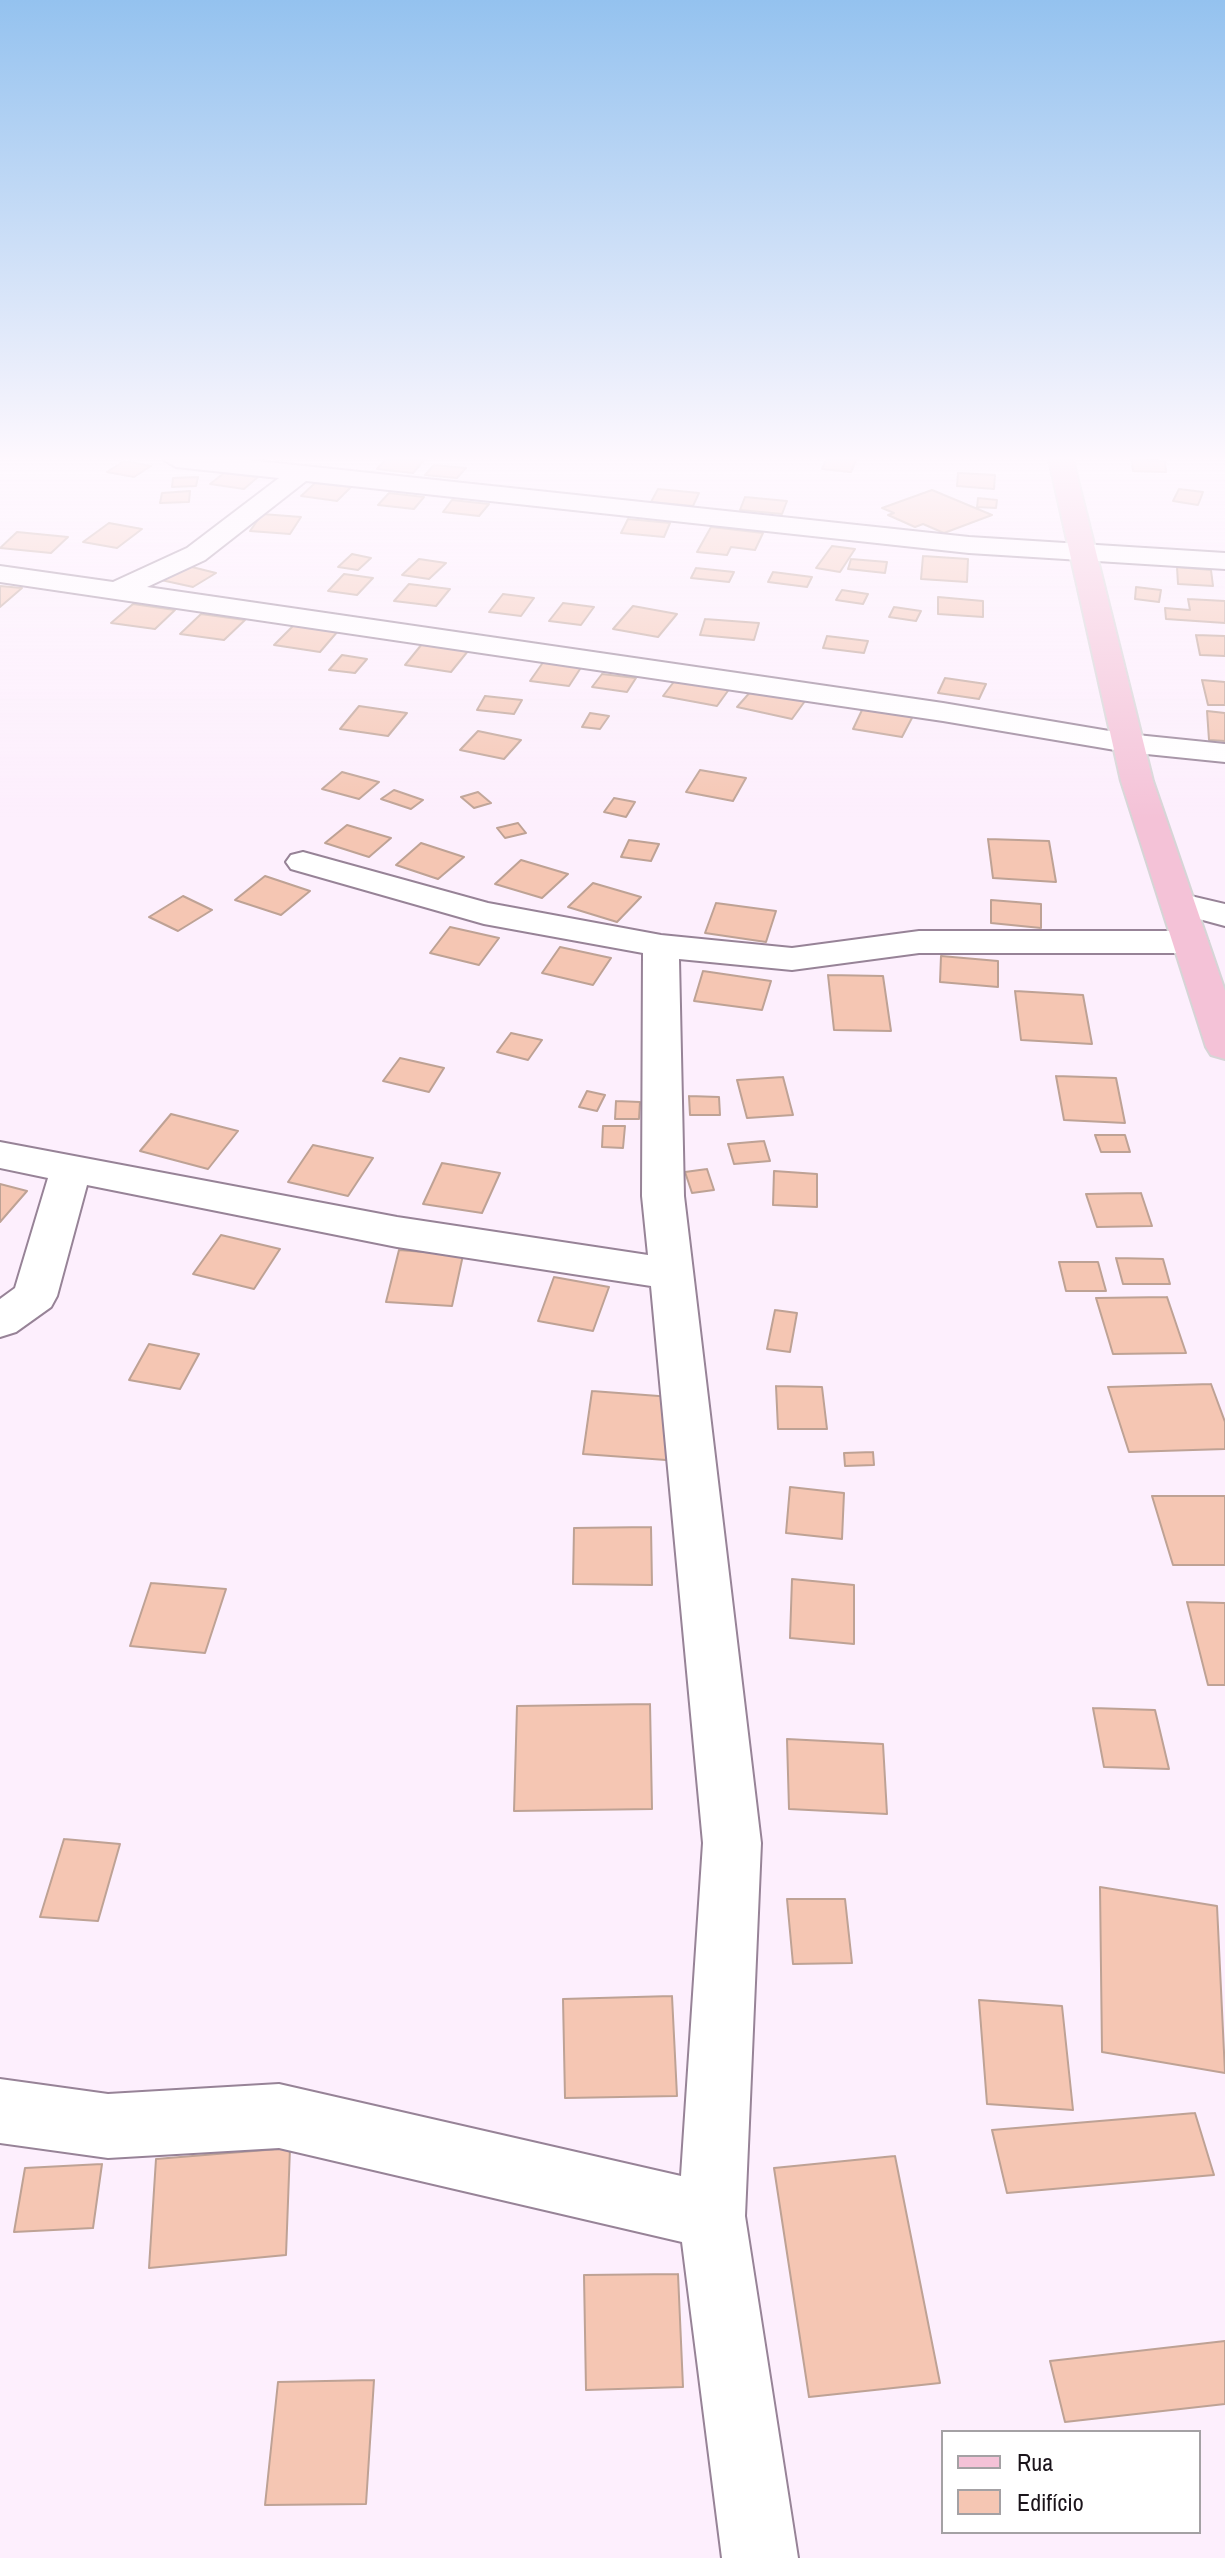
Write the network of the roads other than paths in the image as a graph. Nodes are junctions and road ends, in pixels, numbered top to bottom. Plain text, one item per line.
1 (43, 579) edge
2 (142, 579) edge
3 (1089, 579) edge
4 (121, 589) junction
5 (1127, 743) junction
6 (1225, 753) edge
7 (303, 862) dead end
8 (1178, 903) junction
9 (1225, 915) edge
10 (1190, 942) junction
11 (661, 946) junction
12 (1225, 1047) edge
13 (0, 1155) edge
14 (71, 1169) junction
15 (671, 1274) junction
16 (0, 1321) edge
17 (0, 2111) edge
18 (712, 2216) junction
19 (760, 2558) edge

1 - 4 street
2 - 4 street
3 - 5 main road
4 - 5 street
5 - 6 street
5 - 8 main road
7 - 11 street
8 - 9 street
8 - 10 main road
10 - 11 street
10 - 12 main road
11 - 15 street
13 - 14 street
14 - 15 street
14 - 16 street
15 - 18 street
17 - 18 street
18 - 19 street

